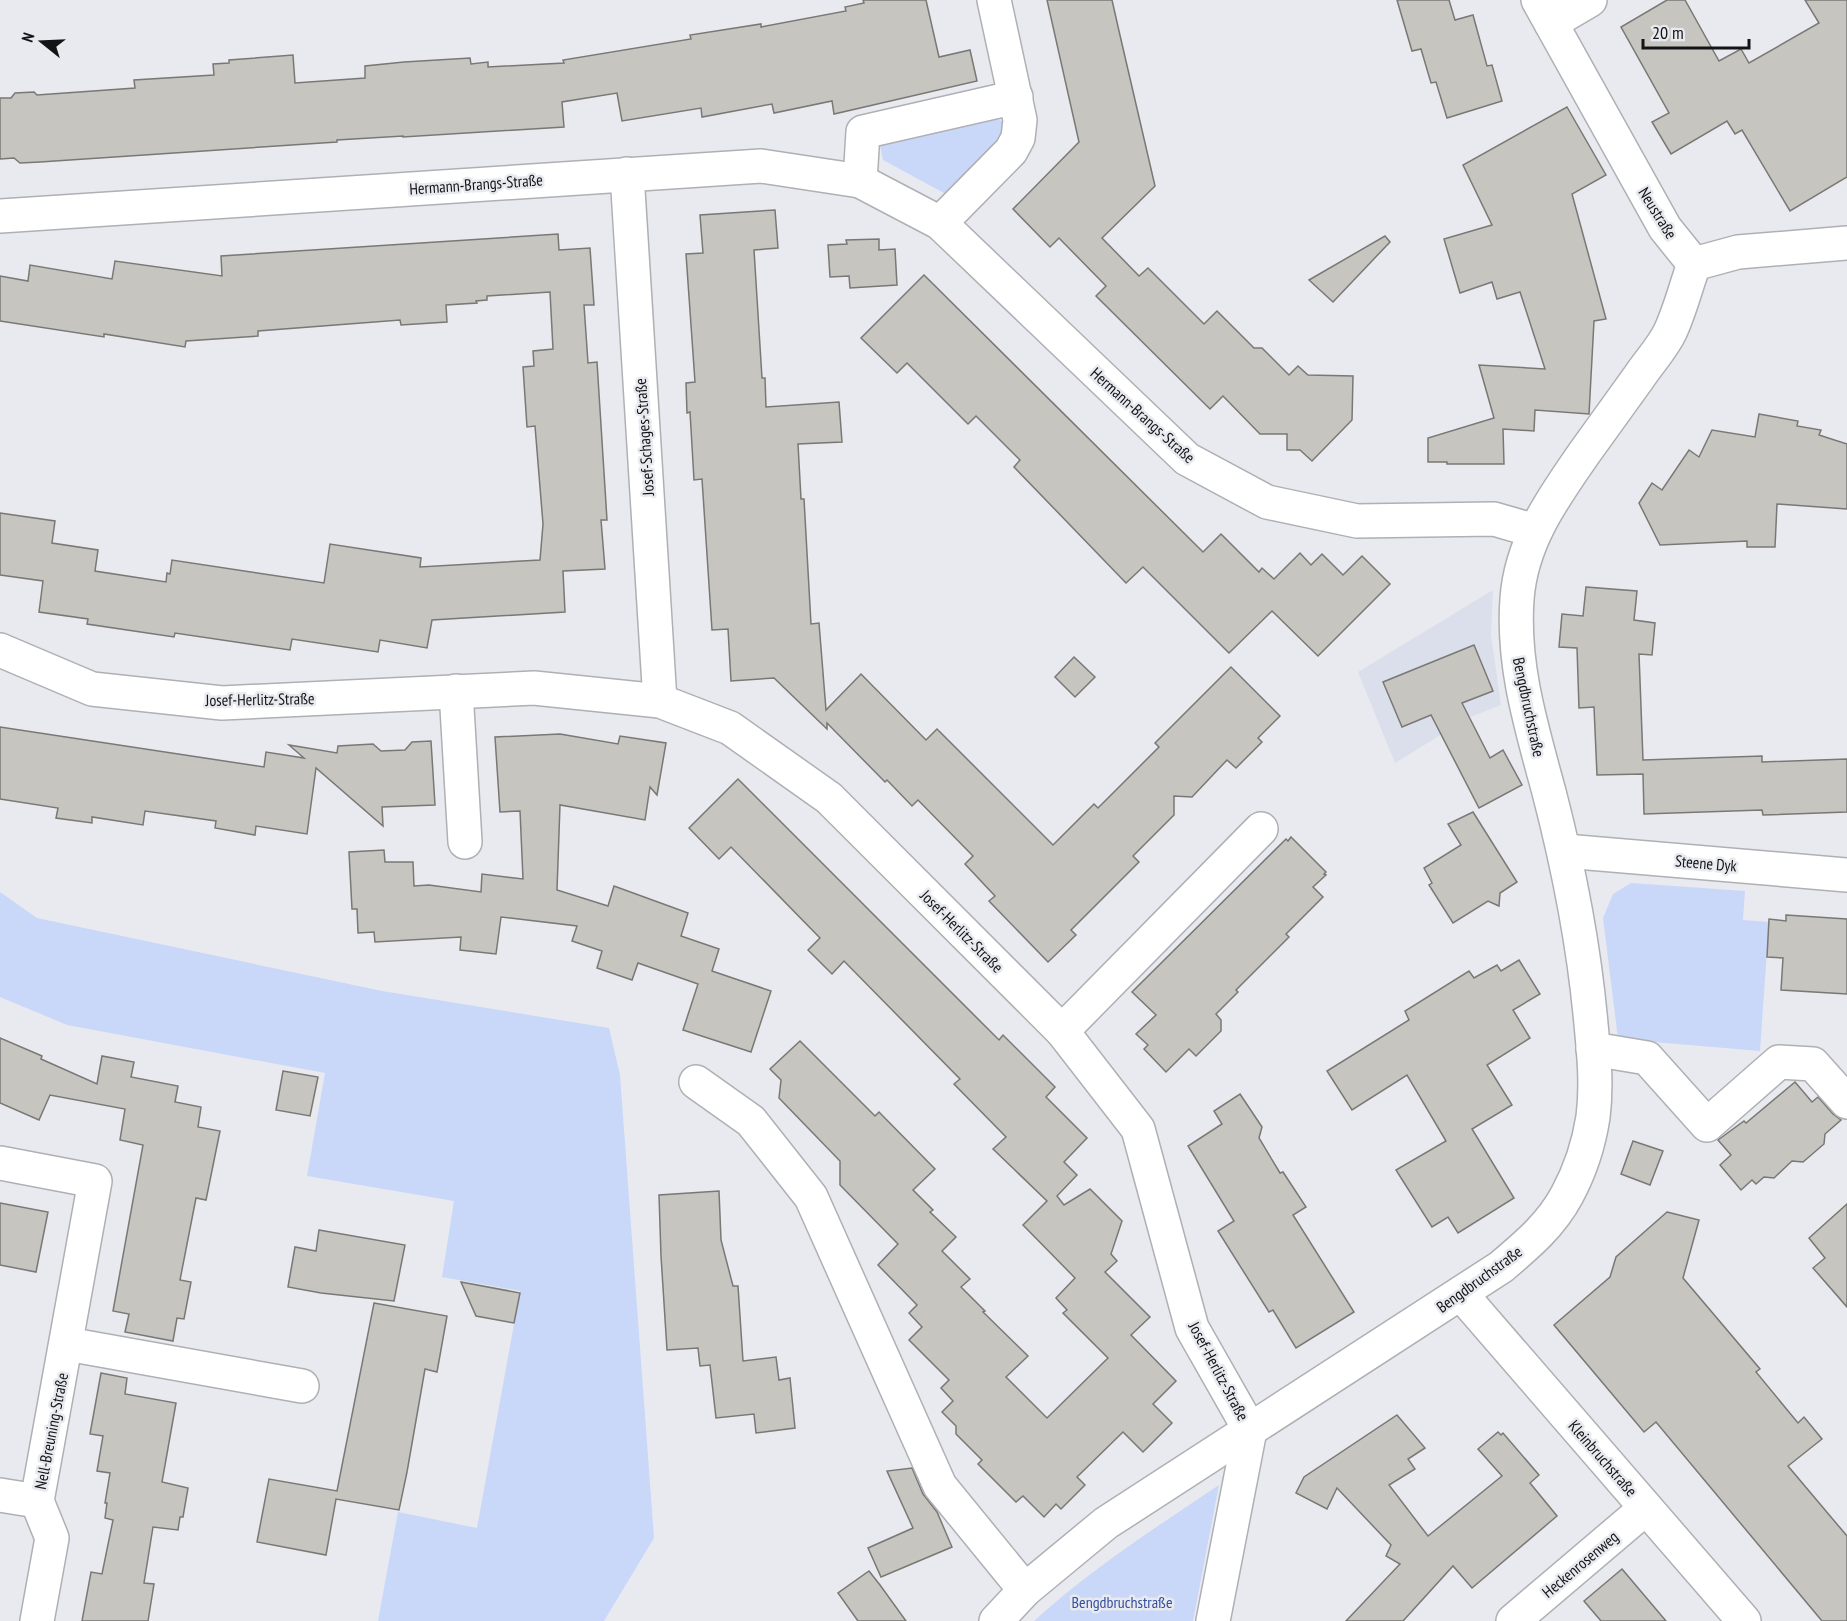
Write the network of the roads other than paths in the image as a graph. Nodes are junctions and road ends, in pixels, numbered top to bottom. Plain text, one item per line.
1 (994, 0) edge
2 (1590, 0) edge
3 (1545, 12) edge
4 (1016, 97) junction
5 (627, 174) junction
6 (860, 181) junction
7 (0, 216) edge
8 (940, 223) junction
9 (1847, 243) edge
10 (1694, 264) junction
11 (1534, 531) junction
12 (0, 650) edge
13 (456, 690) junction
14 (660, 701) junction
15 (1261, 829) dead end
16 (465, 842) dead end
17 (1565, 851) junction
18 (1847, 875) edge
19 (1062, 1031) junction
20 (1593, 1049) junction
21 (696, 1082) dead end
22 (1847, 1102) edge
23 (0, 1163) edge
24 (1461, 1294) junction
25 (67, 1344) junction
26 (302, 1386) dead end
27 (1250, 1430) junction
28 (0, 1495) edge
29 (37, 1501) junction
30 (1646, 1508) junction
31 (1025, 1590) junction
32 (37, 1621) edge
33 (996, 1621) edge
34 (1214, 1621) edge
35 (1513, 1621) edge
36 (1744, 1621) edge

1 - 4 street
2 - 3 street, Neustraße
3 - 10 street, Neustraße
4 - 6 street
4 - 8 street
5 - 6 street, Hermann-Brangs-Straße
5 - 7 street, Hermann-Brangs-Straße
5 - 14 street, Josef-Schages-Straße
6 - 8 street, Hermann-Brangs-Straße
8 - 11 street, Hermann-Brangs-Straße
9 - 10 street
10 - 11 street, Bengdbruchstraße
11 - 17 street, Bengdbruchstraße
12 - 13 street, Josef-Herlitz-Straße
13 - 14 street, Josef-Herlitz-Straße
13 - 16 street
14 - 19 street, Josef-Herlitz-Straße
15 - 19 street
17 - 18 street, Steene Dyk
17 - 20 street, Bengdbruchstraße
19 - 27 street, Josef-Herlitz-Straße
20 - 22 street
20 - 24 street, Bengdbruchstraße
21 - 31 street
23 - 25 street, Nell-Breuning-Straße
24 - 27 street, Bengdbruchstraße
24 - 30 street, Kleinbruchstraße
25 - 26 street
25 - 29 street, Nell-Breuning-Straße
27 - 31 street, Bengdbruchstraße
27 - 34 street
28 - 29 street
29 - 32 street, Nell-Breuning-Straße
30 - 35 street, Heckenrosenweg
30 - 36 street, Kleinbruchstraße
31 - 33 street, Bengdbruchstraße

